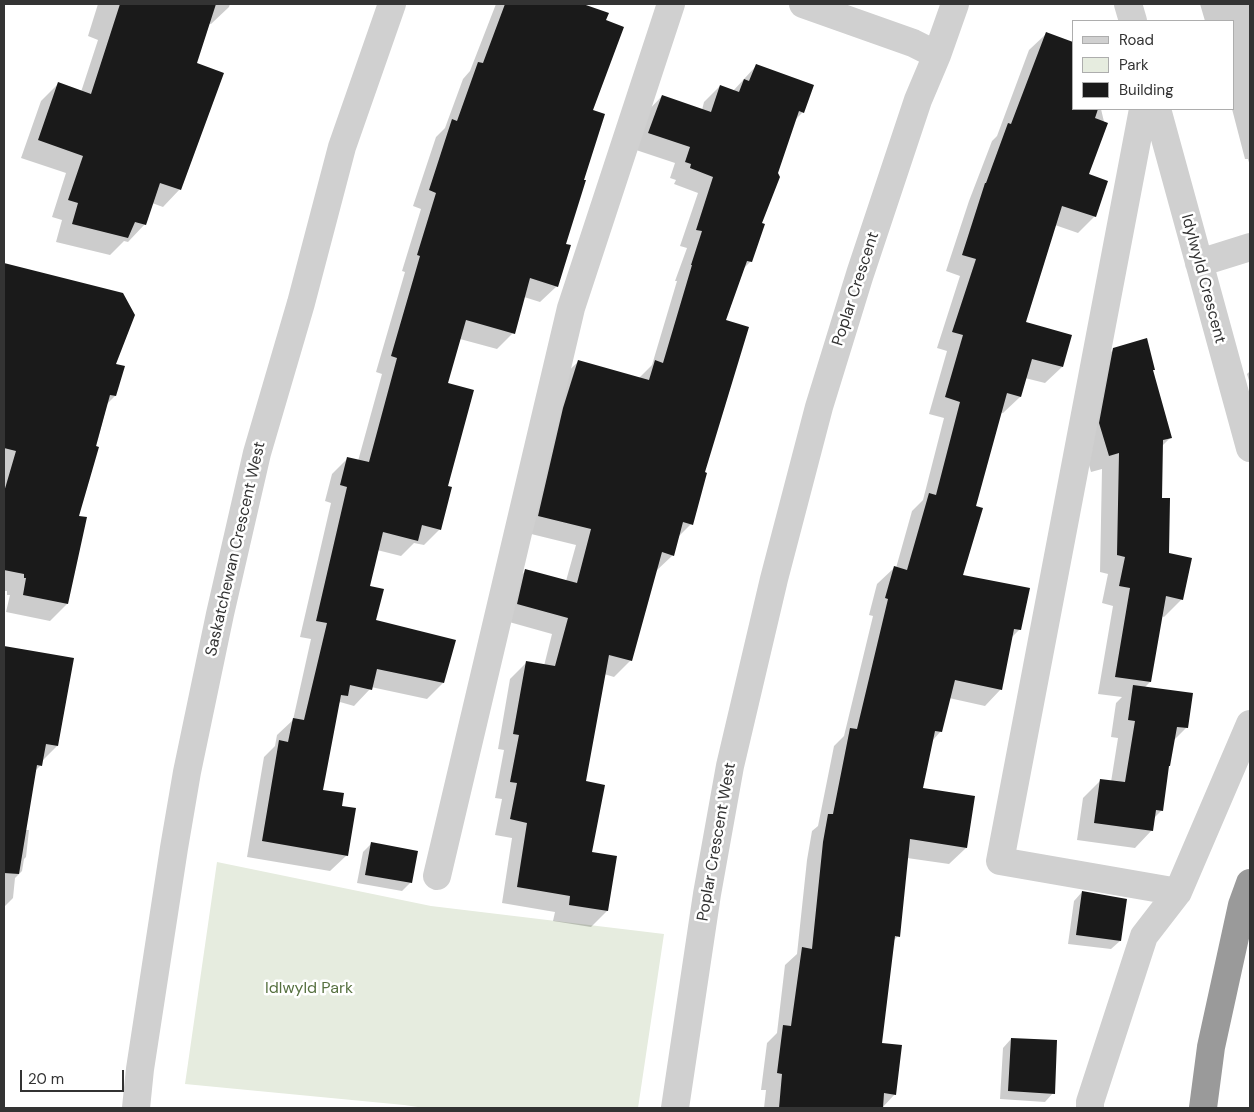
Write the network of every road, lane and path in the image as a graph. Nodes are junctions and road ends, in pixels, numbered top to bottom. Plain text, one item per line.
1 (392, 4) edge
2 (671, 4) edge
3 (803, 4) edge
4 (955, 4) edge
5 (1128, 4) edge
6 (1133, 20) edge
7 (937, 55) junction
8 (1142, 110) edge
9 (1157, 110) edge
10 (1250, 247) edge
11 (1199, 263) junction
12 (1250, 448) edge
13 (774, 579) joint
14 (1250, 724) edge
15 (436, 876) dead end
16 (1250, 883) edge
17 (1178, 892) junction
18 (136, 1108) edge
19 (674, 1108) edge
20 (1090, 1108) edge
21 (1203, 1108) edge

1 - 18 street, Saskatchewan Crescent West
2 - 15 street
3 - 7 street
4 - 7 street, Poplar Crescent
5 - 6 street
7 - 13 street, Poplar Crescent
8 - 17 street
9 - 11 street, Idylwyld Crescent
10 - 11 street
11 - 12 street, Idylwyld Crescent
13 - 19 street, Poplar Crescent West
14 - 17 street
16 - 21 highway
17 - 20 street

